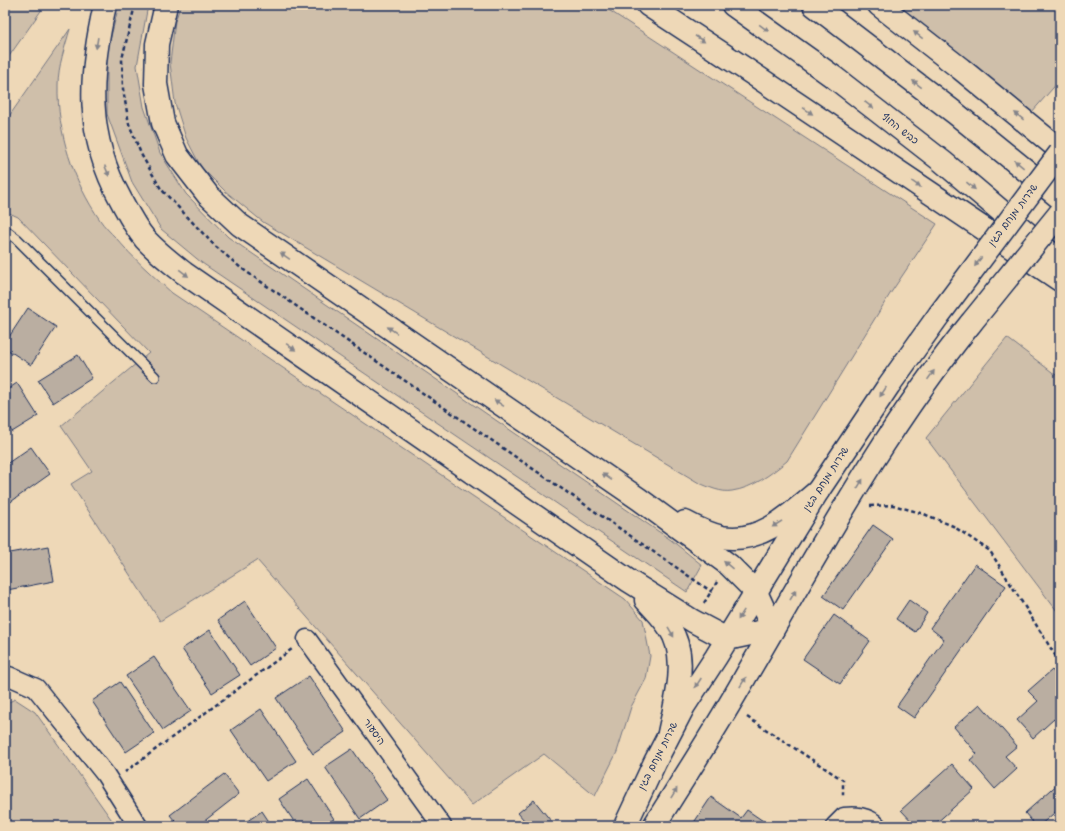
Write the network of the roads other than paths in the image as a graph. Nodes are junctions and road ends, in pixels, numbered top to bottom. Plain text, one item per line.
1 (105, 5) edge
2 (166, 5) edge
3 (644, 5) edge
4 (648, 5) edge
5 (733, 5) edge
6 (814, 5) edge
7 (879, 5) edge
8 (667, 18) junction
9 (1060, 151) edge
10 (1060, 198) edge
11 (1060, 213) edge
12 (5, 230) edge
13 (1060, 261) edge
14 (1060, 280) edge
15 (155, 377) dead end
16 (818, 491) junction
17 (639, 499) junction
18 (629, 581) junction
19 (756, 592) junction
20 (773, 629) junction
21 (307, 639) road end
22 (727, 639) junction
23 (5, 678) edge
24 (669, 733) junction
25 (839, 821) edge
26 (138, 826) edge
27 (442, 826) edge
28 (625, 826) edge
29 (654, 826) edge
30 (877, 826) edge

1 -> 18 main road
17 -> 2 main road
3 - 8 main road
4 - 8 main road
5 -> 13 main road, כביש החוף
10 -> 6 main road
9 -> 7 main road
8 -> 14 main road
9 -> 16 main road, שדרות מנחם בגין, bridge
20 -> 11 main road, bridge
12 - 15 lane
16 -> 17 main road
16 - 19 main road, שדרות מנחם בגין
19 -> 17 main road
18 - 22 main road
18 -> 24 main road
19 - 20 main road
19 -> 22 main road, שדרות מנחם בגין
20 - 22 main road
29 -> 20 main road
21 - 27 street, היסעור
22 -> 24 main road, שדרות מנחם בגין
23 - 26 street
24 - 28 main road, שדרות מנחם בגין
25 - 30 street

